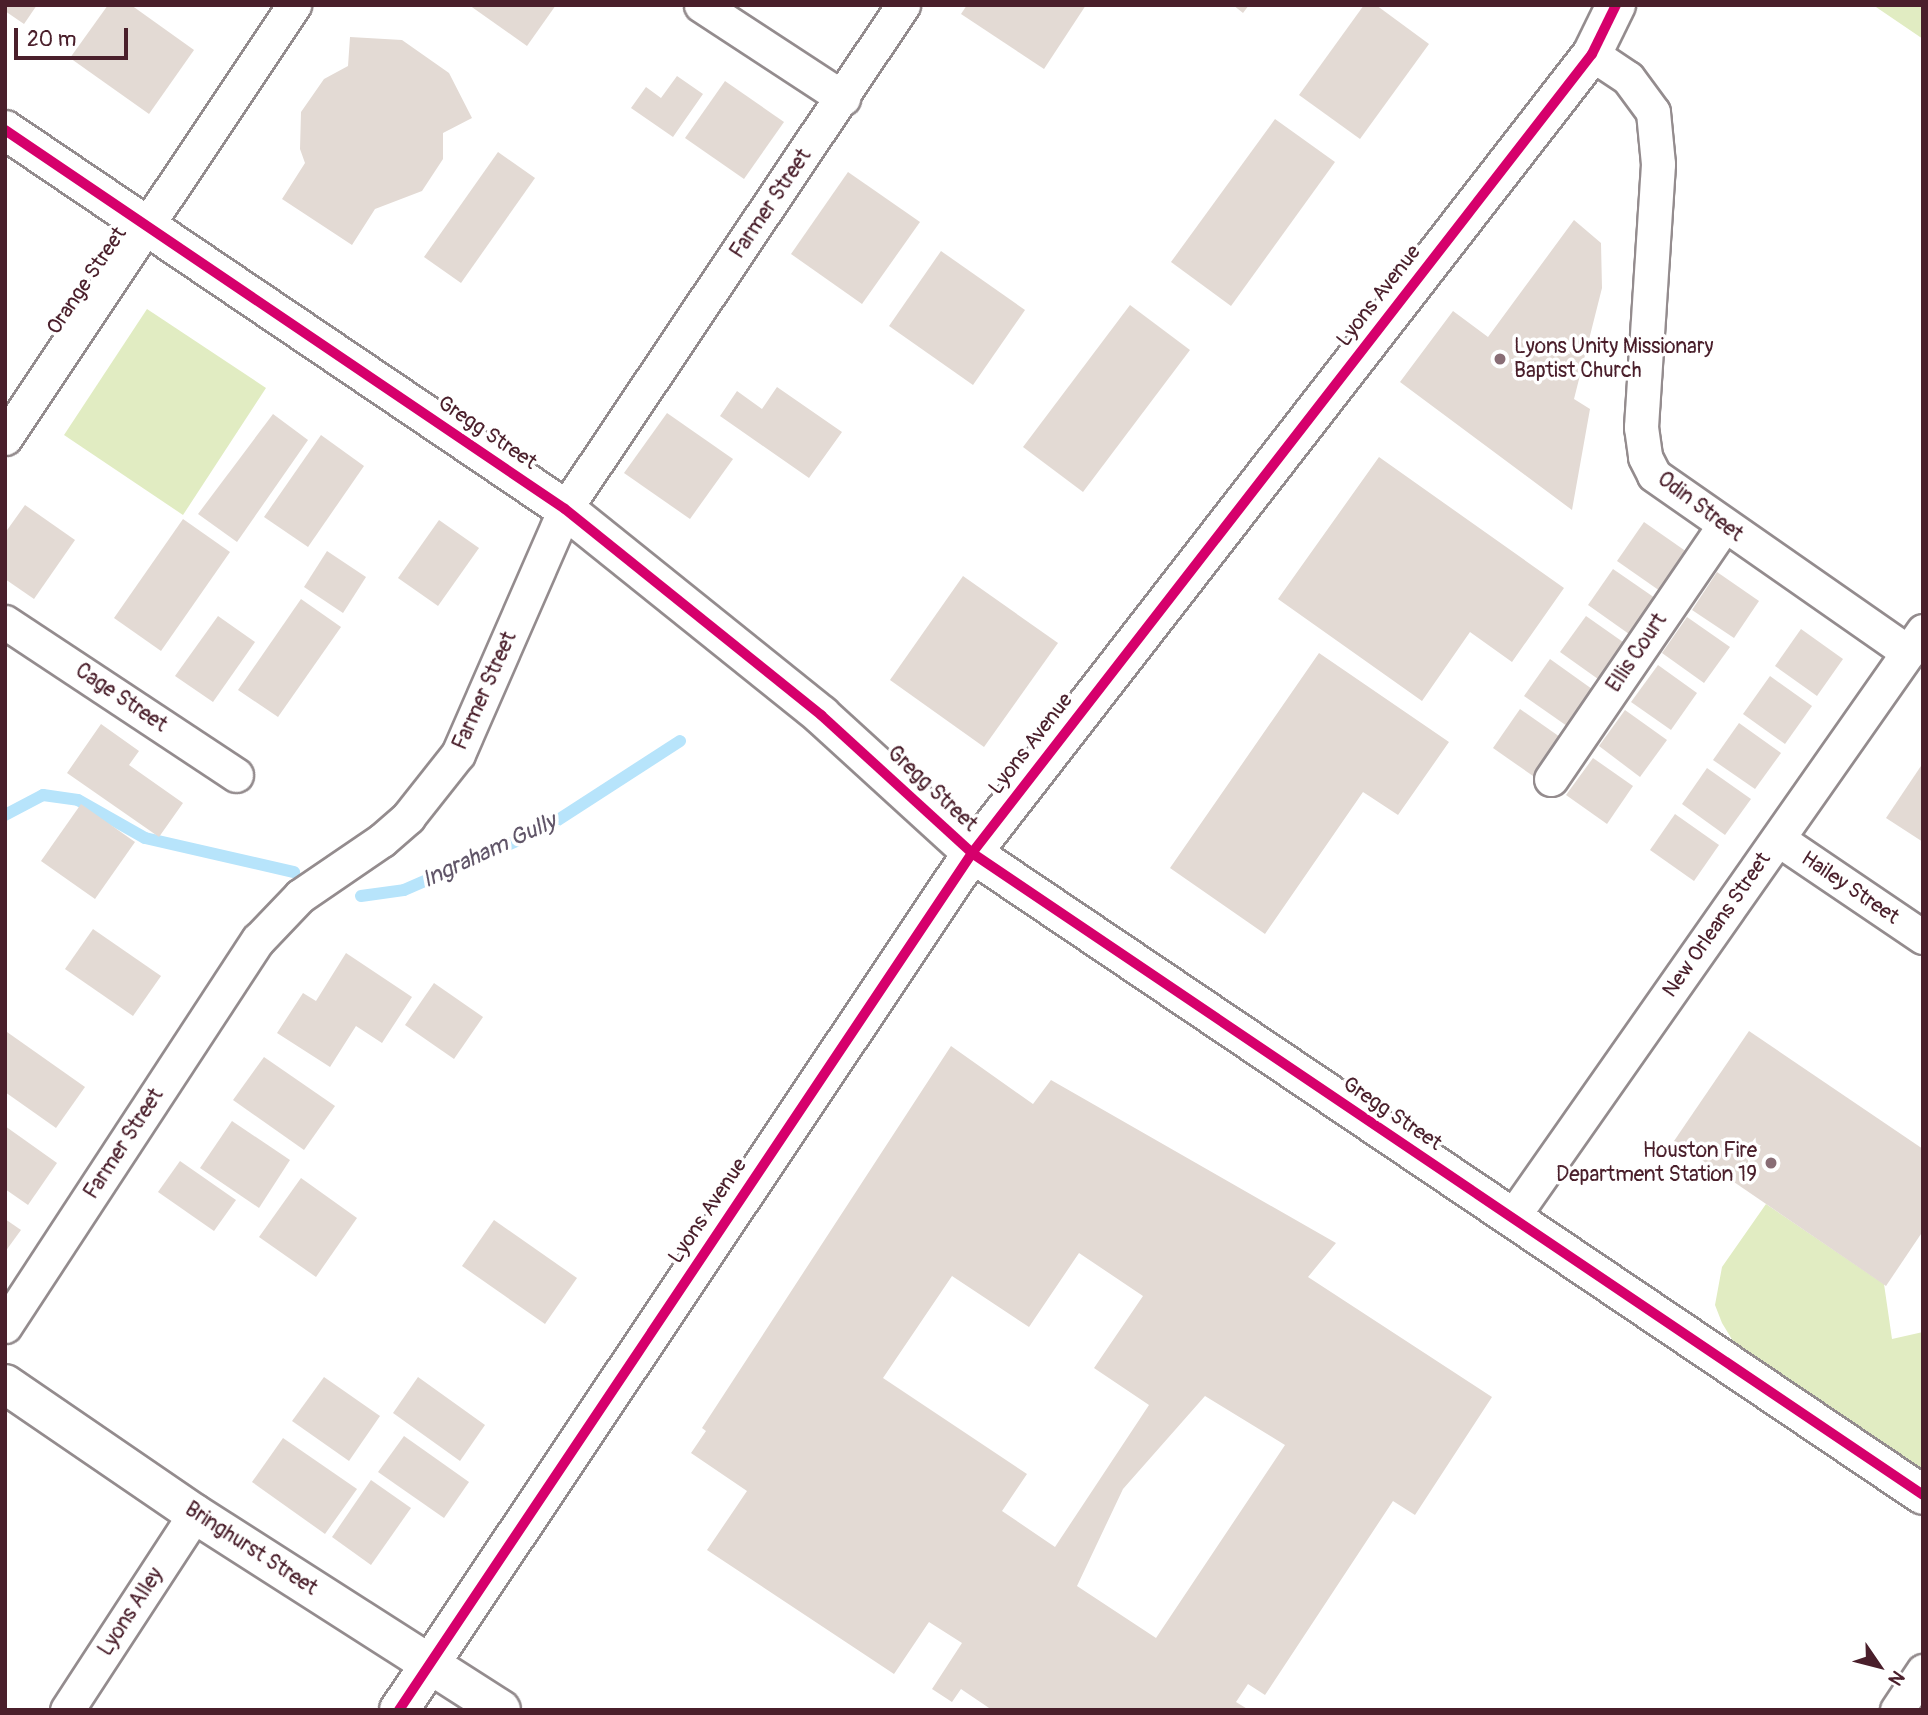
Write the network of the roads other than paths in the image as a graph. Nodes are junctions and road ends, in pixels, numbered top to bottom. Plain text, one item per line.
1 (294, 5) edge
2 (701, 5) edge
3 (903, 5) edge
4 (1616, 5) edge
5 (1592, 54) junction
6 (843, 98) junction
7 (5, 130) edge
8 (146, 226) junction
9 (5, 439) edge
10 (565, 509) junction
11 (1723, 527) junction
12 (5, 622) edge
13 (1915, 641) edge
14 (236, 775) dead end
15 (1551, 779) dead end
16 (1778, 839) junction
17 (972, 853) junction
18 (1923, 937) edge
19 (1511, 1219) junction
20 (5, 1326) edge
21 (5, 1384) edge
22 (1923, 1495) edge
23 (195, 1514) junction
24 (429, 1663) junction
25 (1923, 1671) edge
26 (67, 1710) edge
27 (398, 1710) edge
28 (501, 1710) edge
29 (1897, 1710) edge

1 - 8 street, Orange Street
2 - 6 street
3 - 6 street, Farmer Street
4 - 5 street, Lyons Avenue
5 - 11 street, Odin Street
5 - 17 street, Lyons Avenue
6 - 10 street, Farmer Street
7 - 8 street, Gregg Street
8 - 9 street, Orange Street
8 - 10 street, Gregg Street
10 - 17 street, Gregg Street
10 - 20 street, Farmer Street
11 - 13 street, Odin Street
11 - 15 street, Ellis Court
12 - 14 street, Cage Street
13 - 16 street, New Orleans Street
16 - 18 street, Hailey Street
16 - 19 street, New Orleans Street
17 - 19 street, Gregg Street
17 - 24 street, Lyons Avenue
19 - 22 street, Gregg Street
21 - 23 street, Bringhurst Street
23 - 24 street, Bringhurst Street
23 - 26 street, Lyons Alley
24 - 27 street, Lyons Avenue
24 - 28 street, Bringhurst Street
25 - 29 street

